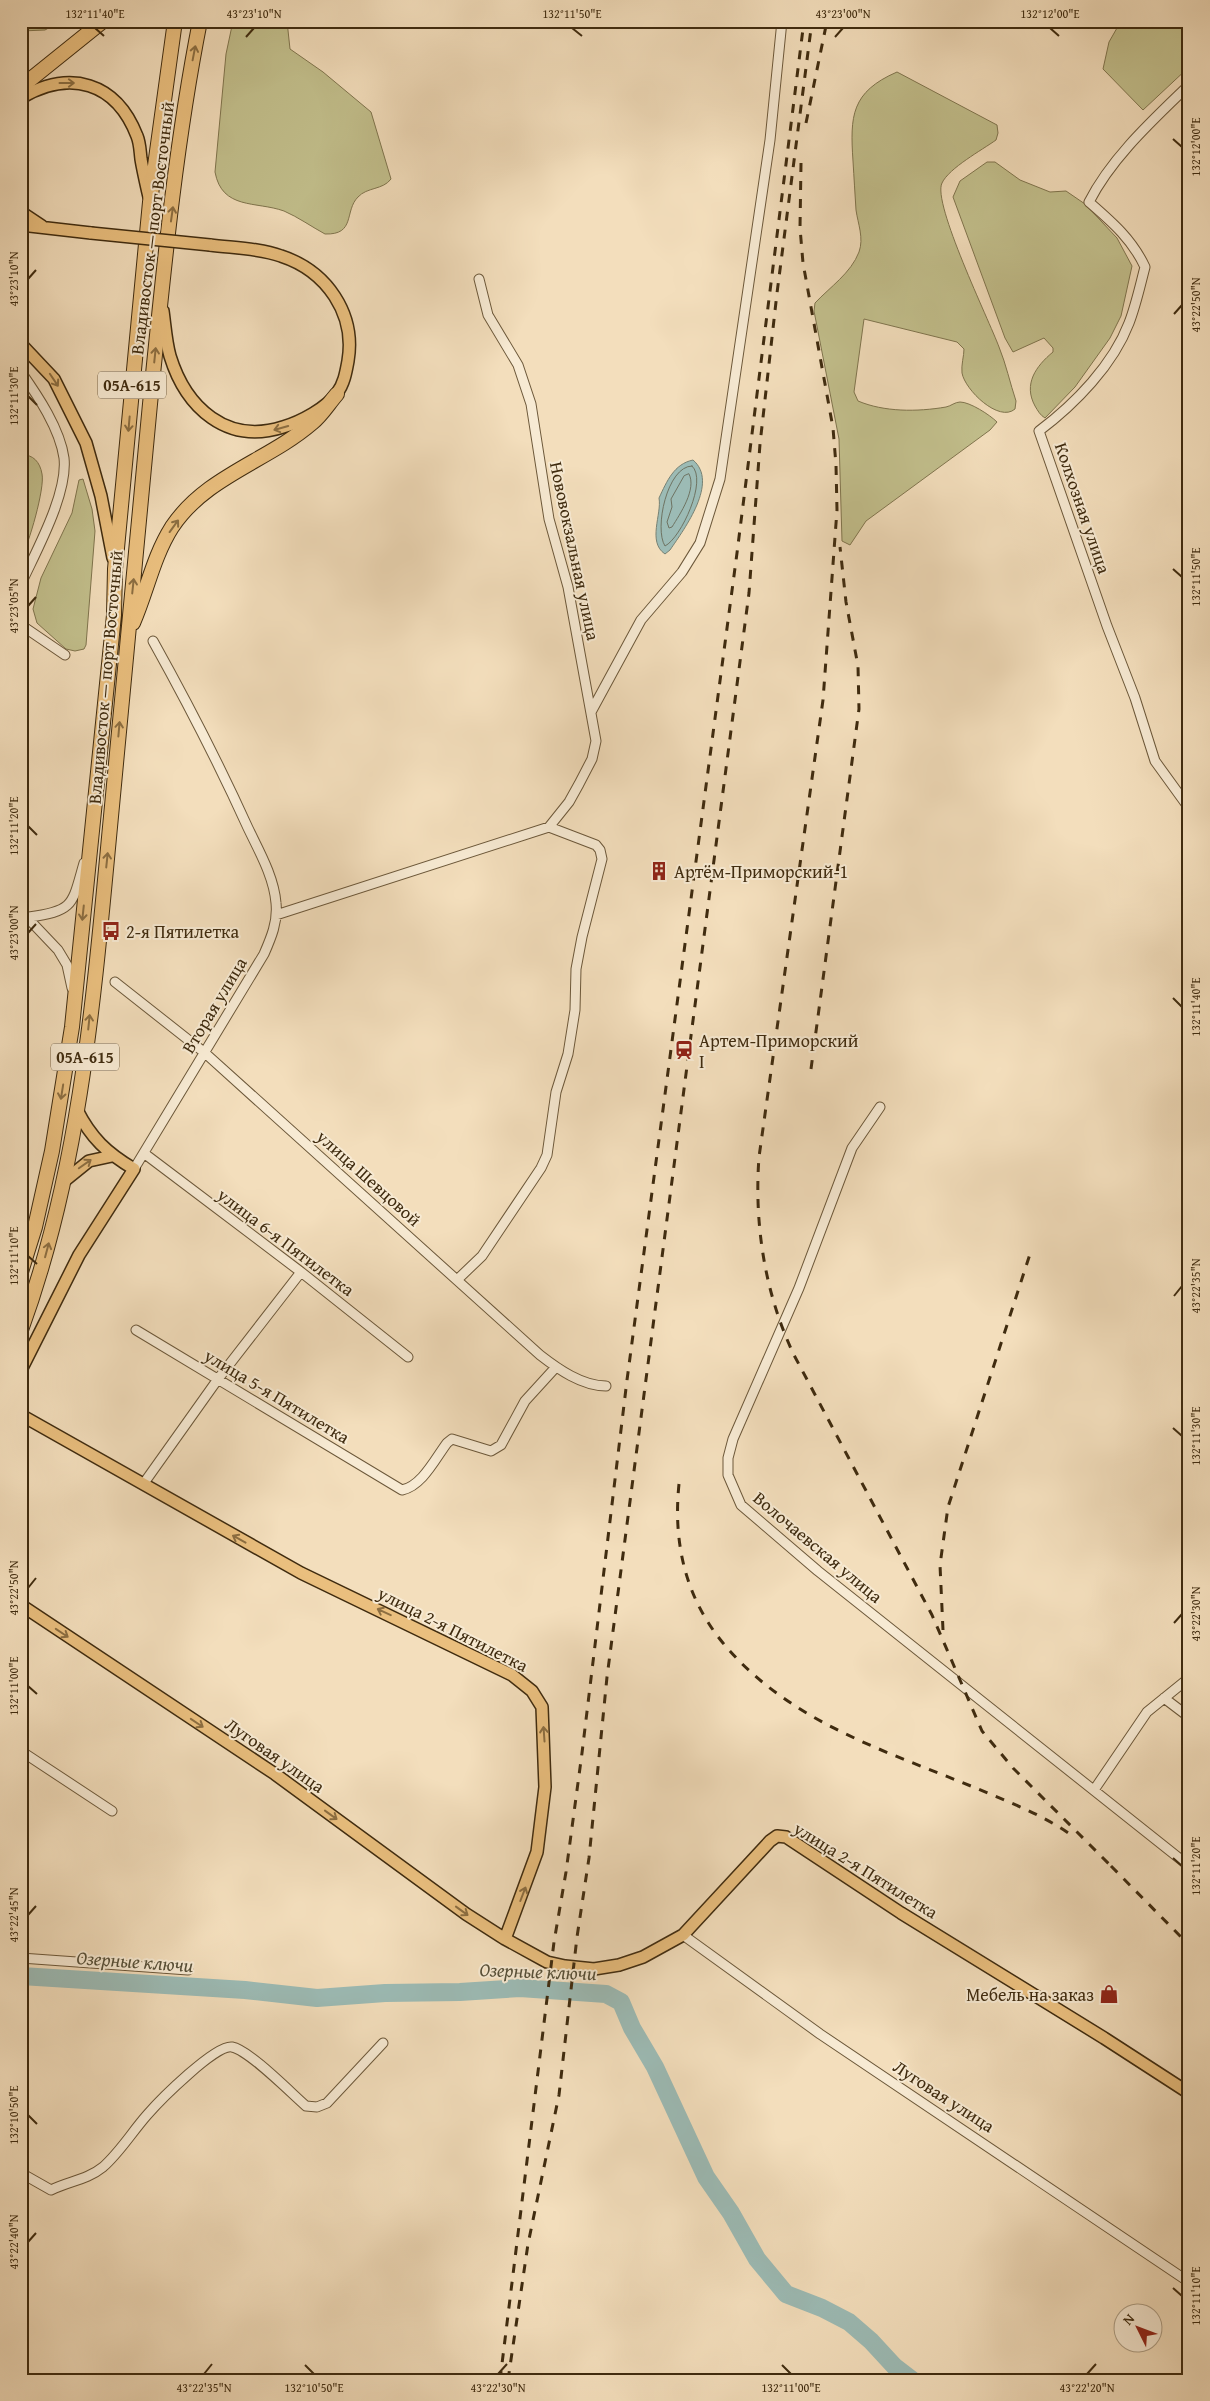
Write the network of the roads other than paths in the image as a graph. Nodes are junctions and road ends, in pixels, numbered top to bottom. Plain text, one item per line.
1 (103, 21) edge
2 (175, 21) edge
3 (200, 21) edge
4 (782, 21) edge
5 (1189, 85) edge
6 (21, 87) edge
7 (21, 98) edge
8 (150, 202) junction
9 (21, 212) edge
10 (21, 225) edge
11 (43, 227) junction
12 (479, 279) dead end
13 (161, 297) junction
14 (21, 344) edge
15 (21, 372) edge
16 (337, 394) junction
17 (115, 569) junction
18 (21, 584) edge
19 (21, 625) edge
20 (128, 635) junction
21 (153, 641) dead end
22 (64, 655) dead end
23 (591, 712) junction
24 (1189, 808) edge
25 (549, 827) junction
26 (92, 837) junction
27 (21, 911) edge
28 (276, 916) junction
29 (29, 917) junction
30 (115, 982) dead end
31 (74, 996) junction
32 (205, 1053) junction
33 (880, 1107) dead end
34 (77, 1110) junction
35 (145, 1154) junction
36 (112, 1156) junction
37 (134, 1168) junction
38 (63, 1182) junction
39 (21, 1272) edge
40 (301, 1272) junction
41 (458, 1279) junction
42 (21, 1330) edge
43 (136, 1330) dead end
44 (408, 1357) dead end
45 (556, 1367) junction
46 (21, 1370) edge
47 (218, 1380) junction
48 (606, 1386) dead end
49 (21, 1415) edge
50 (144, 1483) junction
51 (21, 1605) edge
52 (1189, 1678) edge
53 (1164, 1698) junction
54 (1189, 1717) edge
55 (21, 1751) edge
56 (1094, 1790) junction
57 (112, 1811) dead end
58 (1189, 1866) edge
59 (684, 1935) junction
60 (505, 1939) junction
61 (21, 1958) edge
62 (188, 1970) dead end
63 (383, 2043) dead end
64 (1189, 2093) edge
65 (21, 2173) edge
66 (1189, 2282) edge

1 - 6 highway
2 - 8 highway, Владивосток — порт Восточный / 05А-615
13 -> 3 highway, Владивосток — порт Восточный / 05А-615
4 - 23 street
5 - 24 street, Колхозная улица
7 -> 8 main road
8 -> 17 highway, Владивосток — порт Восточный / 05А-615
9 - 11 main road
10 - 11 main road
11 - 16 main road, bridge
12 - 23 street, Нововокзальная улица
16 -> 13 main road
20 -> 13 highway, Владивосток — порт Восточный / 05А-615
14 -> 17 main road
15 - 18 street
20 -> 16 highway
17 - 26 highway, Владивосток — порт Восточный / 05А-615
19 - 22 street
34 -> 20 highway, Владивосток — порт Восточный / 05А-615
21 - 28 street, Вторая улица
23 - 25 street, Нововокзальная улица
25 - 28 street
25 - 41 street
26 - 29 street
26 -> 31 highway, Владивосток — порт Восточный / 05А-615
27 - 29 street
28 - 32 street, Вторая улица
29 - 31 street
30 - 32 street, улица Шевцовой
31 -> 39 highway, Владивосток — порт Восточный / 05А-615
32 - 35 street, Вторая улица
32 - 41 street, улица Шевцовой
33 - 56 street, Волочаевская улица
34 - 36 main road
34 - 38 highway, Владивосток — порт Восточный / 05А-615
35 - 37 street, Вторая улица
35 - 40 street, улица 6-я Пятилетка
36 - 37 main road
38 -> 36 main road
37 - 46 main road, Вторая улица
42 -> 38 highway, Владивосток — порт Восточный / 05А-615
40 - 44 street, улица 6-я Пятилетка
40 - 47 street
41 - 45 street, улица Шевцовой
43 - 47 street, улица 5-я Пятилетка
45 - 47 street, улица 5-я Пятилетка
45 - 48 street, улица Шевцовой
47 - 50 street
49 - 50 main road, улица 2-я Пятилетка
60 -> 50 main road, улица 2-я Пятилетка
51 -> 60 main road, Луговая улица
52 - 53 street
53 - 54 street
53 - 56 street
55 - 57 street
56 - 58 street, Волочаевская улица
59 - 60 main road, улица 2-я Пятилетка
59 - 64 main road, улица 2-я Пятилетка
59 - 66 street, Луговая улица
61 - 62 street
63 - 65 street

